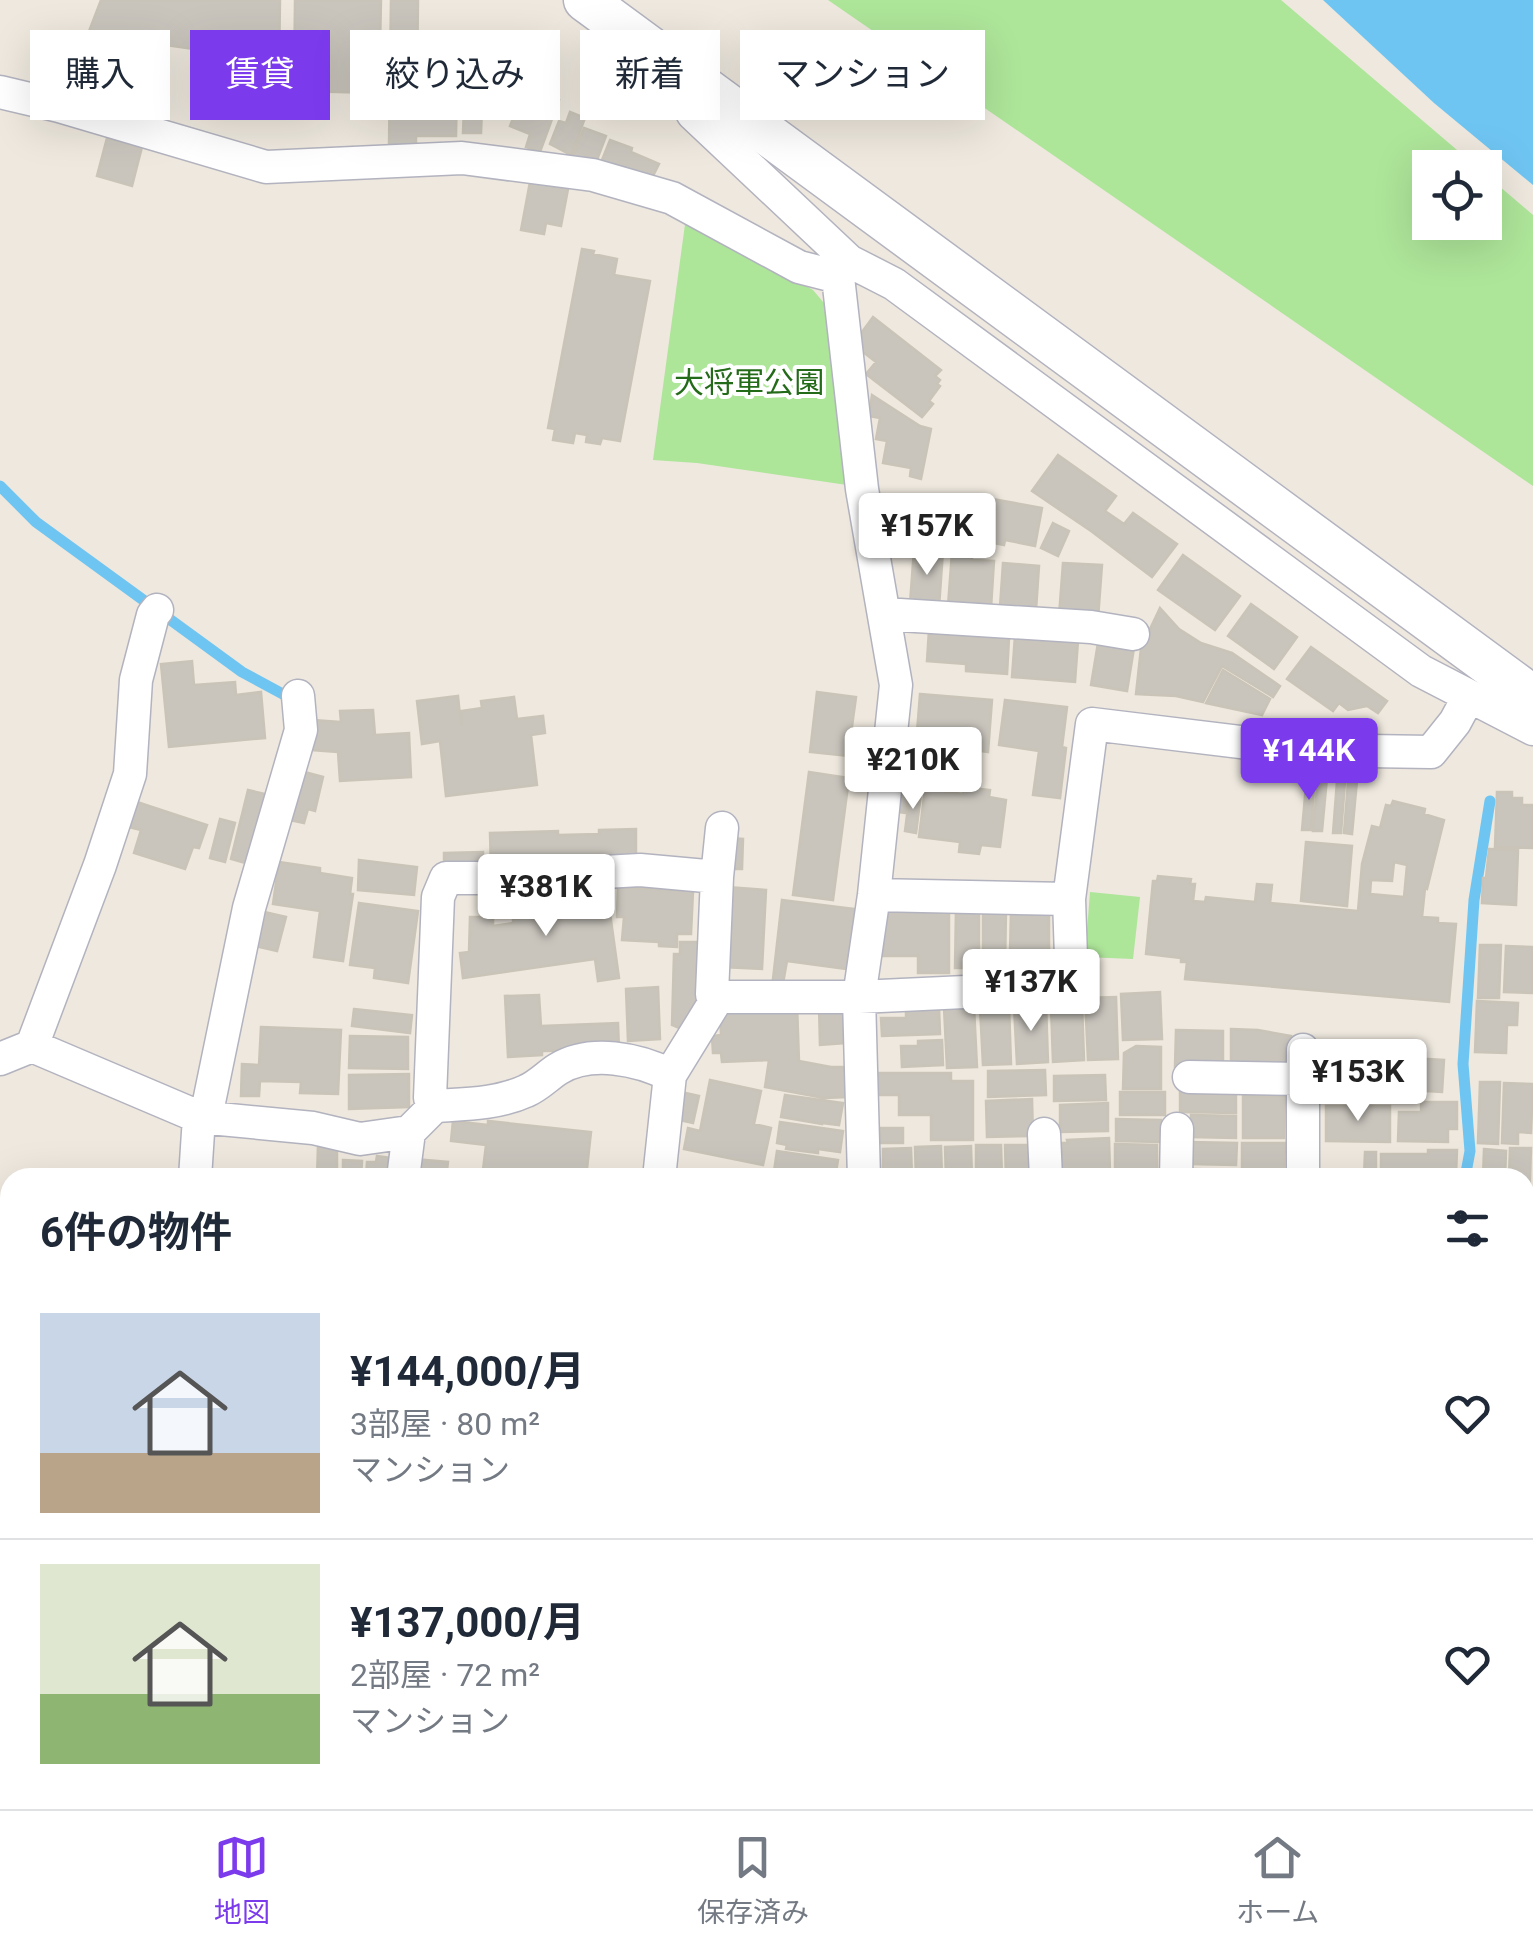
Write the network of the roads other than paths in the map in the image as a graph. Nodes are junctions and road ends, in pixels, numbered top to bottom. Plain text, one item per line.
1 (586, 0) edge
2 (626, 30) edge
3 (0, 92) edge
4 (720, 99) edge
5 (700, 120) edge
6 (843, 269) junction
7 (157, 610) dead end
8 (884, 614) junction
9 (1134, 634) dead end
10 (298, 696) dead end
11 (1469, 696) junction
12 (1533, 696) edge
13 (1533, 728) edge
14 (722, 828) dead end
15 (717, 877) junction
16 (874, 895) junction
17 (1069, 899) junction
18 (718, 996) junction
19 (859, 997) junction
20 (32, 1046) junction
21 (0, 1060) edge
22 (670, 1075) junction
23 (1189, 1077) dead end
24 (434, 1106) junction
25 (199, 1117) junction
26 (1177, 1129) dead end
27 (410, 1132) junction
28 (1044, 1134) dead end
29 (196, 1168) edge
30 (405, 1168) edge
31 (660, 1168) edge
32 (864, 1168) edge
33 (1046, 1168) edge
34 (1176, 1168) edge
35 (1303, 1168) edge

1 - 2 street
3 - 6 street
4 - 12 street
5 - 6 street
6 - 8 street
6 - 11 street
7 - 20 street
8 - 9 street
8 - 16 street
10 - 25 street
11 - 13 street
11 - 17 street
14 - 15 street
15 - 18 street
15 - 24 street
16 - 17 street
16 - 19 street
17 - 19 street
18 - 19 street
18 - 22 street
19 - 32 street
20 - 21 street
20 - 25 street
22 - 24 street
22 - 31 street
23 - 35 street
24 - 27 street
25 - 27 street
25 - 29 street
26 - 34 street
27 - 30 street
28 - 33 street

